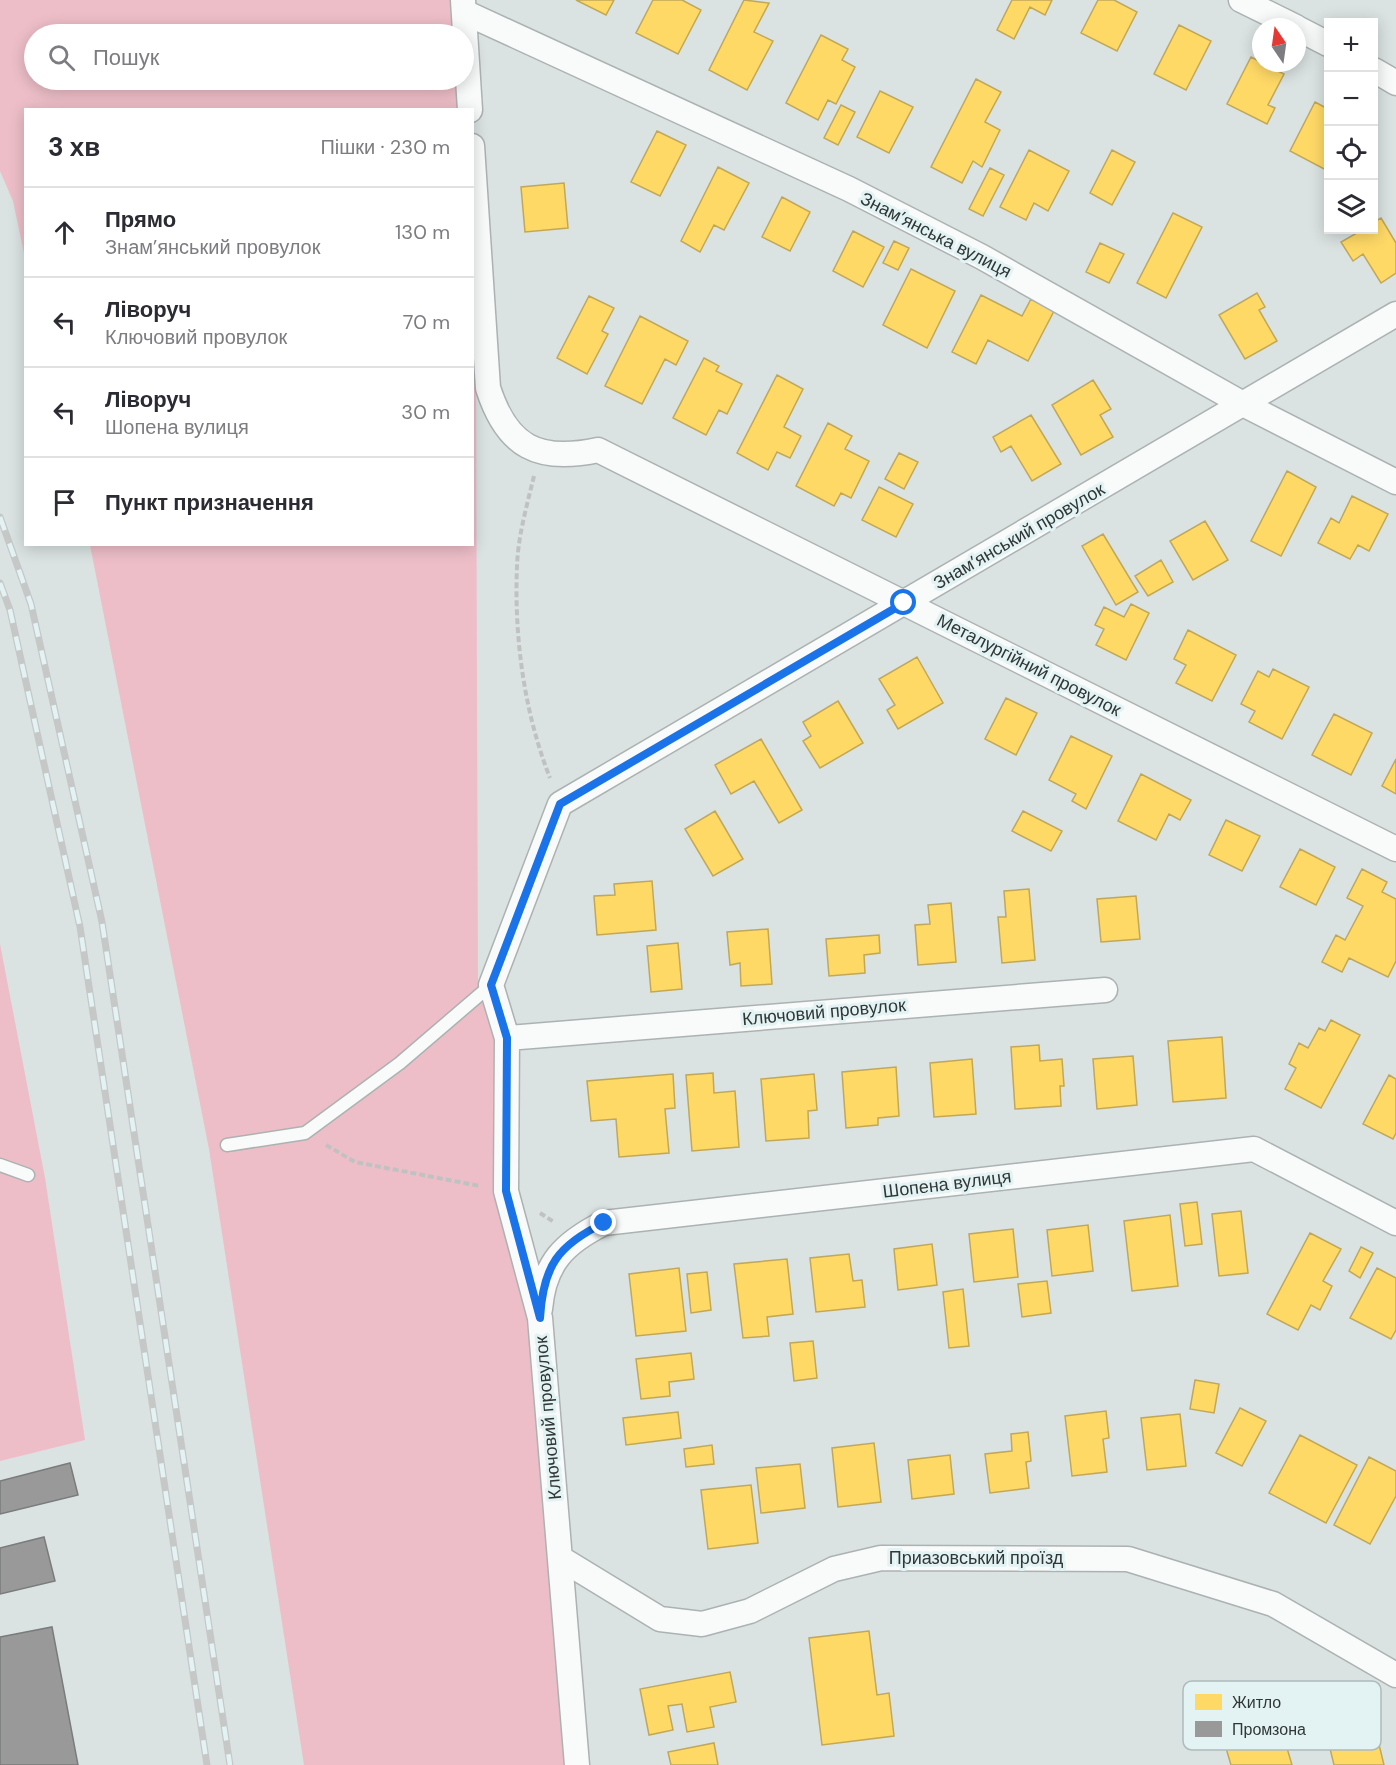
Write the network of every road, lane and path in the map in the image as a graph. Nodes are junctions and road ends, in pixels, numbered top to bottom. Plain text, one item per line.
1 (1241, 0) edge
2 (463, 6) edge
3 (1278, 18) edge
4 (464, 24) edge
5 (1306, 32) edge
6 (1324, 41) edge
7 (1377, 72) edge
8 (1396, 83) edge
9 (469, 90) edge
10 (470, 108) edge
11 (474, 176) edge
12 (1396, 314) edge
13 (1243, 404) junction
14 (541, 452) junction
15 (1396, 482) edge
16 (904, 603) junction
17 (560, 804) junction
18 (1396, 849) edge
19 (491, 985) junction
20 (1105, 990) dead end
21 (507, 1038) junction
22 (305, 1132) junction
23 (227, 1145) dead end
24 (0, 1165) edge
25 (28, 1175) dead end
26 (506, 1191) junction
27 (1396, 1223) edge
28 (540, 1318) junction
29 (560, 1558) junction
30 (1396, 1675) edge
31 (577, 1765) edge

1 - 3 street
2 - 4 street
2 - 13 street, Знам’янська вулиця
5 - 6 street
7 - 8 street
9 - 10 street
11 - 14 street
12 - 13 street, Знам’янський провулок
13 - 15 street, Знам’янська вулиця
13 - 16 street, Знам’янський провулок
14 - 16 street, Металургійний провулок
14 - 17 path
16 - 17 street, Знам’янський провулок
16 - 18 street, Металургійний провулок
17 - 19 street
19 - 21 street, Ключовий провулок
19 - 22 lane
20 - 21 street, Ключовий провулок
21 - 26 street, Ключовий провулок
22 - 23 lane
22 - 26 path
24 - 25 lane
26 - 28 street, Ключовий провулок
27 - 28 street, Шопена вулиця
28 - 29 street, Ключовий провулок
29 - 30 street, Приазовський проїзд
29 - 31 street, Ключовий провулок

